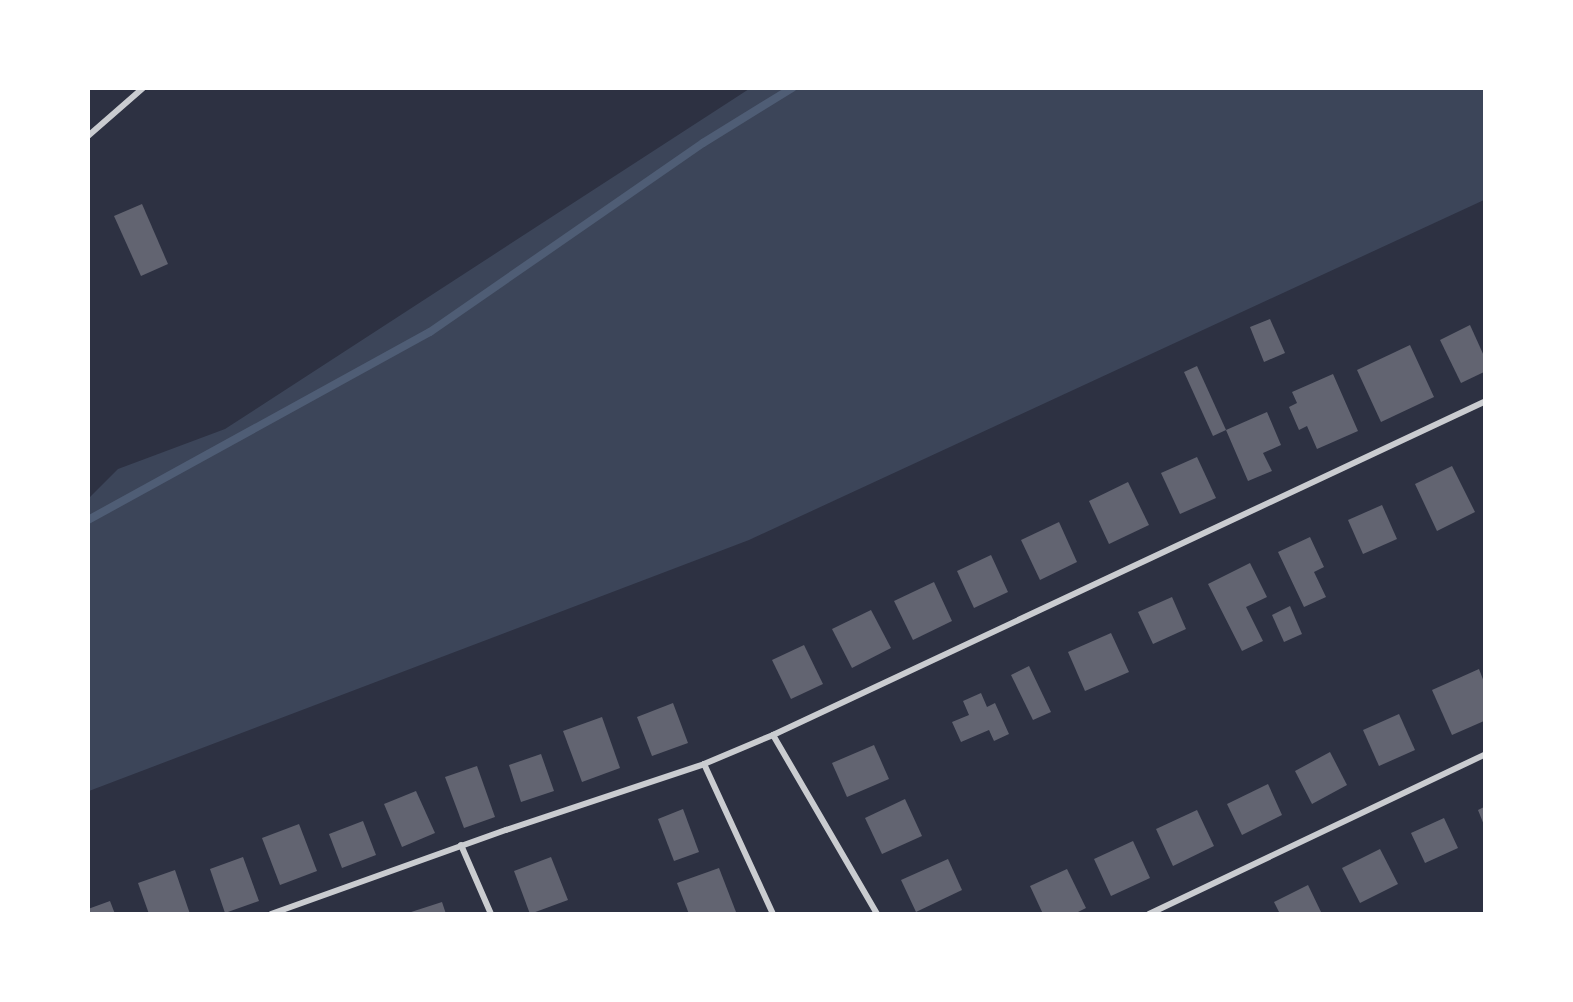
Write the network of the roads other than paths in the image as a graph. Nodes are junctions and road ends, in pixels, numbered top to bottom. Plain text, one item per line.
1 (144, 88) edge
2 (88, 136) edge
3 (1485, 402) edge
4 (773, 735) junction
5 (1485, 755) edge
6 (704, 764) junction
7 (461, 845) junction
8 (271, 914) edge
9 (491, 914) edge
10 (773, 914) edge
11 (877, 914) edge
12 (1149, 914) edge

1 - 2 street
3 - 4 street
4 - 6 street
4 - 11 street
5 - 12 street
6 - 7 street
6 - 10 street
7 - 8 street
7 - 9 street

